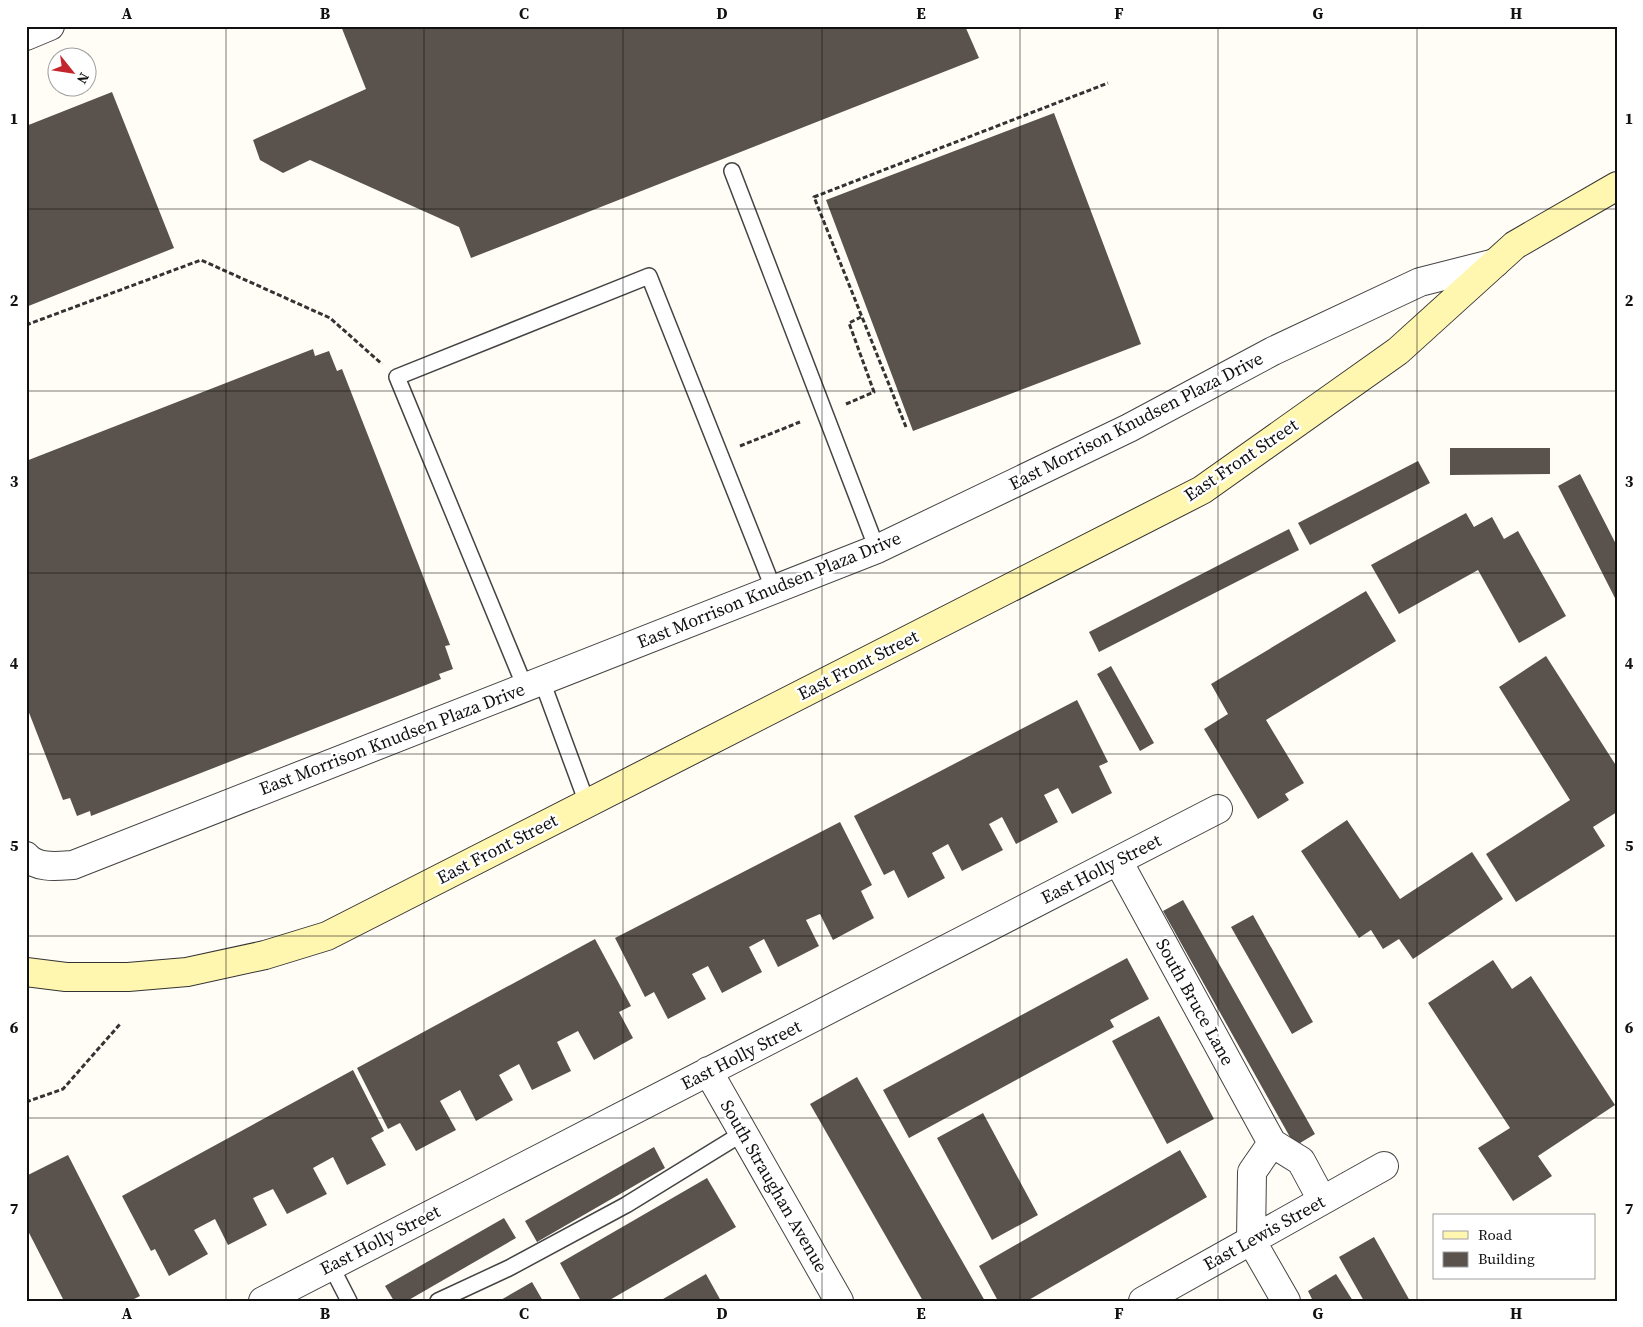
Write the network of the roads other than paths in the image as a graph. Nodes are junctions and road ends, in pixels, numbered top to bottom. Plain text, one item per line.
1 (50, 26) edge
2 (26, 36) edge
3 (732, 171) dead end
4 (1617, 186) edge
5 (1494, 263) junction
6 (876, 549) junction
7 (774, 590) junction
8 (534, 684) junction
9 (587, 803) junction
10 (1218, 809) dead end
11 (26, 856) edge
12 (1118, 860) junction
13 (26, 972) edge
14 (708, 1071) junction
15 (743, 1133) junction
16 (1272, 1144) junction
17 (1384, 1166) dead end
18 (1322, 1200) junction
19 (1252, 1240) junction
20 (331, 1266) junction
21 (263, 1301) edge
22 (349, 1301) edge
23 (438, 1301) edge
24 (839, 1301) edge
25 (1143, 1301) edge
26 (1286, 1301) edge

1 - 2 street
3 - 6 lane
4 - 5 main road, East Front Street
5 - 6 street, East Morrison Knudsen Plaza Drive
5 - 9 main road, East Front Street
6 - 7 street, East Morrison Knudsen Plaza Drive
7 - 8 street, East Morrison Knudsen Plaza Drive
7 - 8 lane
8 - 9 lane
8 - 11 street, East Morrison Knudsen Plaza Drive
9 - 13 main road, East Front Street
10 - 12 street, East Holly Street
12 - 14 street, East Holly Street
12 - 16 street, South Bruce Lane
14 - 15 street, South Straughan Avenue
14 - 20 street, East Holly Street
15 - 23 lane
15 - 24 street, South Straughan Avenue
16 - 18 street
16 - 19 street
17 - 18 street, East Lewis Street
18 - 19 street, East Lewis Street
19 - 25 street, East Lewis Street
19 - 26 street
20 - 21 street, East Holly Street
20 - 22 lane

